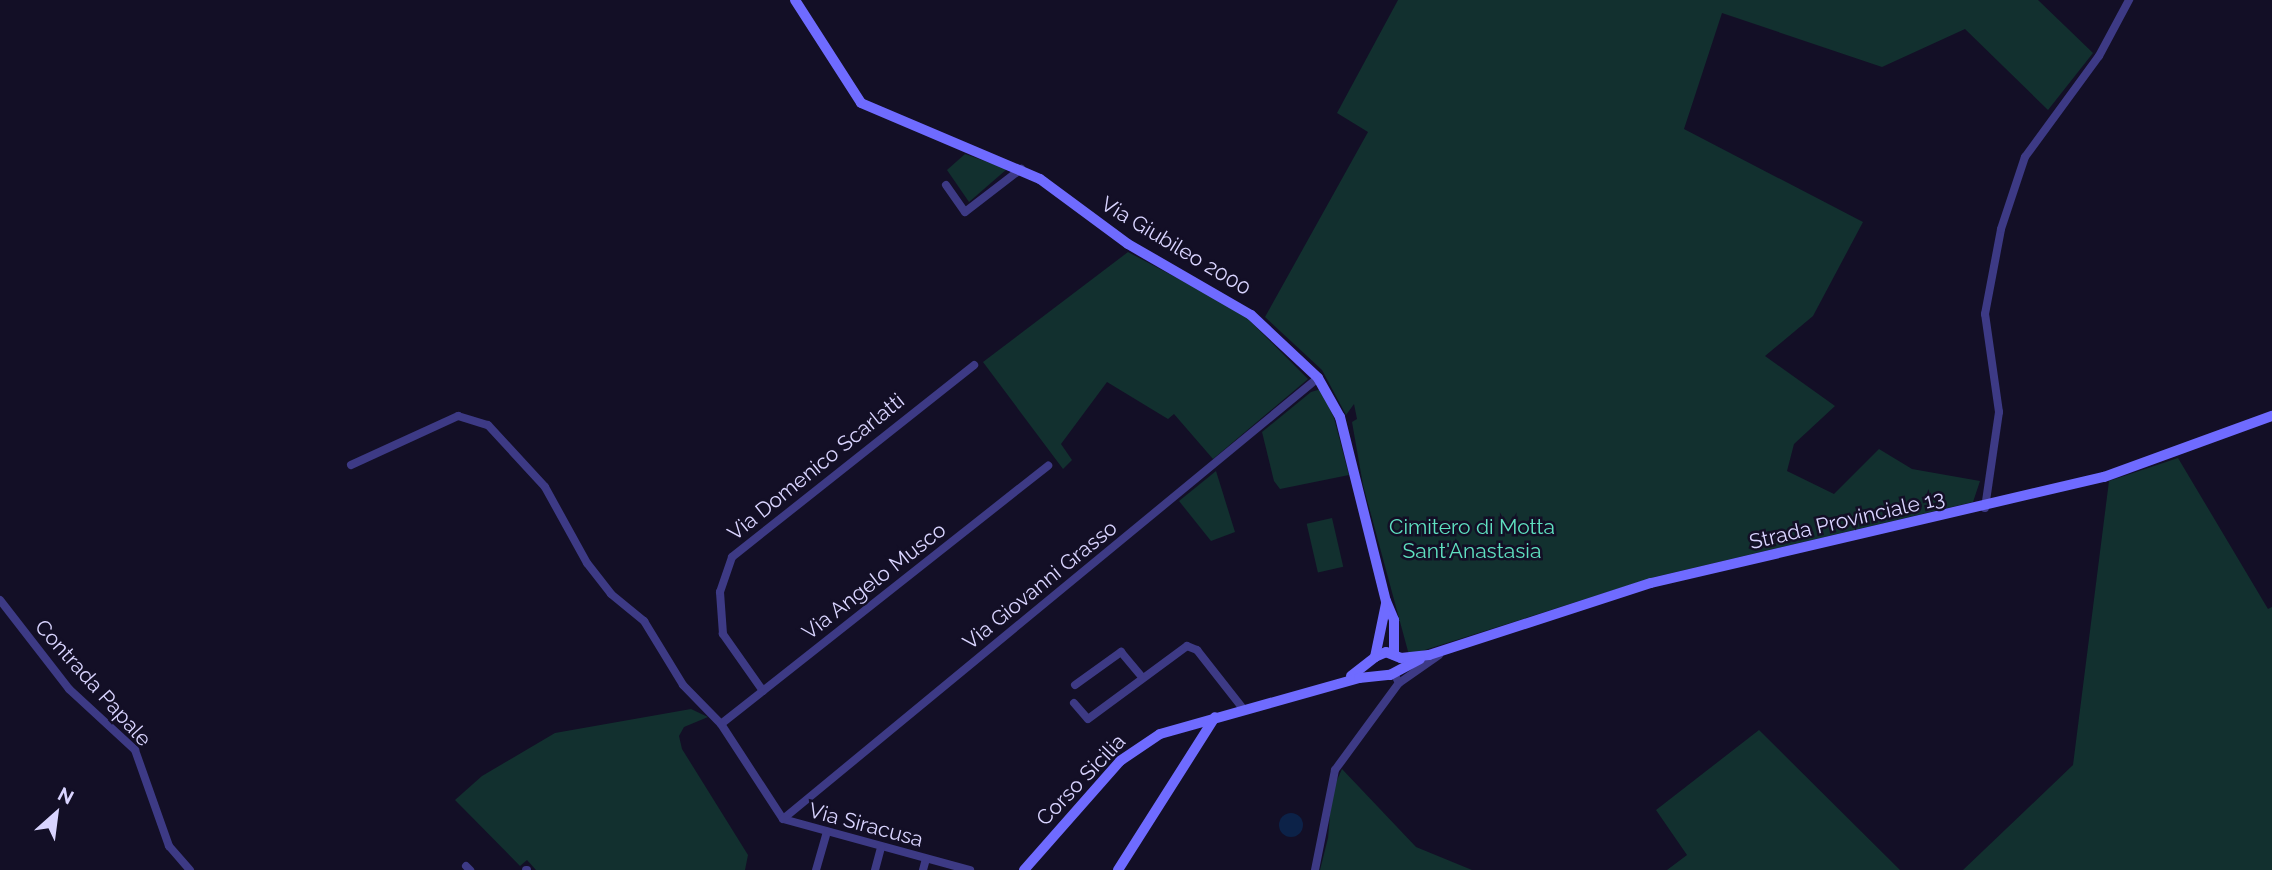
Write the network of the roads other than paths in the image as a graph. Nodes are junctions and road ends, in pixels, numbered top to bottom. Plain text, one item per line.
1 (795, 0) edge
2 (2129, 0) edge
3 (1021, 169) junction
4 (946, 185) dead end
5 (974, 365) dead end
6 (1318, 378) junction
7 (2272, 416) edge
8 (351, 465) dead end
9 (1048, 466) dead end
10 (1985, 508) junction
11 (0, 600) edge
12 (1386, 601) junction
13 (1448, 649) junction
14 (1429, 655) junction
15 (1395, 656) junction
16 (1375, 658) junction
17 (1379, 675) junction
18 (1141, 676) junction
19 (1396, 676) junction
20 (1340, 683) junction
21 (1074, 685) dead end
22 (763, 691) junction
23 (1074, 703) dead end
24 (1244, 710) junction
25 (1215, 717) junction
26 (721, 724) junction
27 (783, 819) junction
28 (827, 832) junction
29 (881, 847) junction
30 (926, 859) junction
31 (188, 869) edge
32 (816, 870) edge
33 (875, 870) edge
34 (923, 870) edge
35 (970, 870) edge
36 (1024, 870) edge
37 (1118, 870) edge
38 (1315, 870) edge

1 - 3 main road, Via Giubileo 2000
2 - 10 street
3 - 4 street
3 - 6 main road, Via Giubileo 2000
5 - 22 street, Via Domenico Scarlatti
6 - 12 main road, Via Giubileo 2000
6 - 27 street, Via Giovanni Grasso
7 - 10 main road, Strada Provinciale 13
8 - 26 street, Via Siracusa
9 - 22 street, Via Angelo Musco
10 - 13 main road, Strada Provinciale 13
11 - 31 street, Contrada Papale
12 - 15 main road, Via Giubileo 2000
12 - 16 main road
13 - 14 main road, Strada Provinciale 13
13 - 19 street
14 - 15 main road
14 - 19 main road
15 - 16 main road
15 - 19 main road, Via Giubileo 2000
16 - 17 main road
16 - 20 main road
17 - 19 main road
17 - 20 main road
18 - 21 street
18 - 23 street
18 - 24 street
19 - 38 street
20 - 24 main road
22 - 26 street, Via Angelo Musco
24 - 25 main road
25 - 36 main road, Corso Sicilia
25 - 37 main road
26 - 27 street, Via Siracusa
27 - 28 street, Via Siracusa
28 - 29 street, Via Siracusa
28 - 32 street
29 - 30 street, Via Siracusa
29 - 33 street
30 - 34 street
30 - 35 street, Via Siracusa

